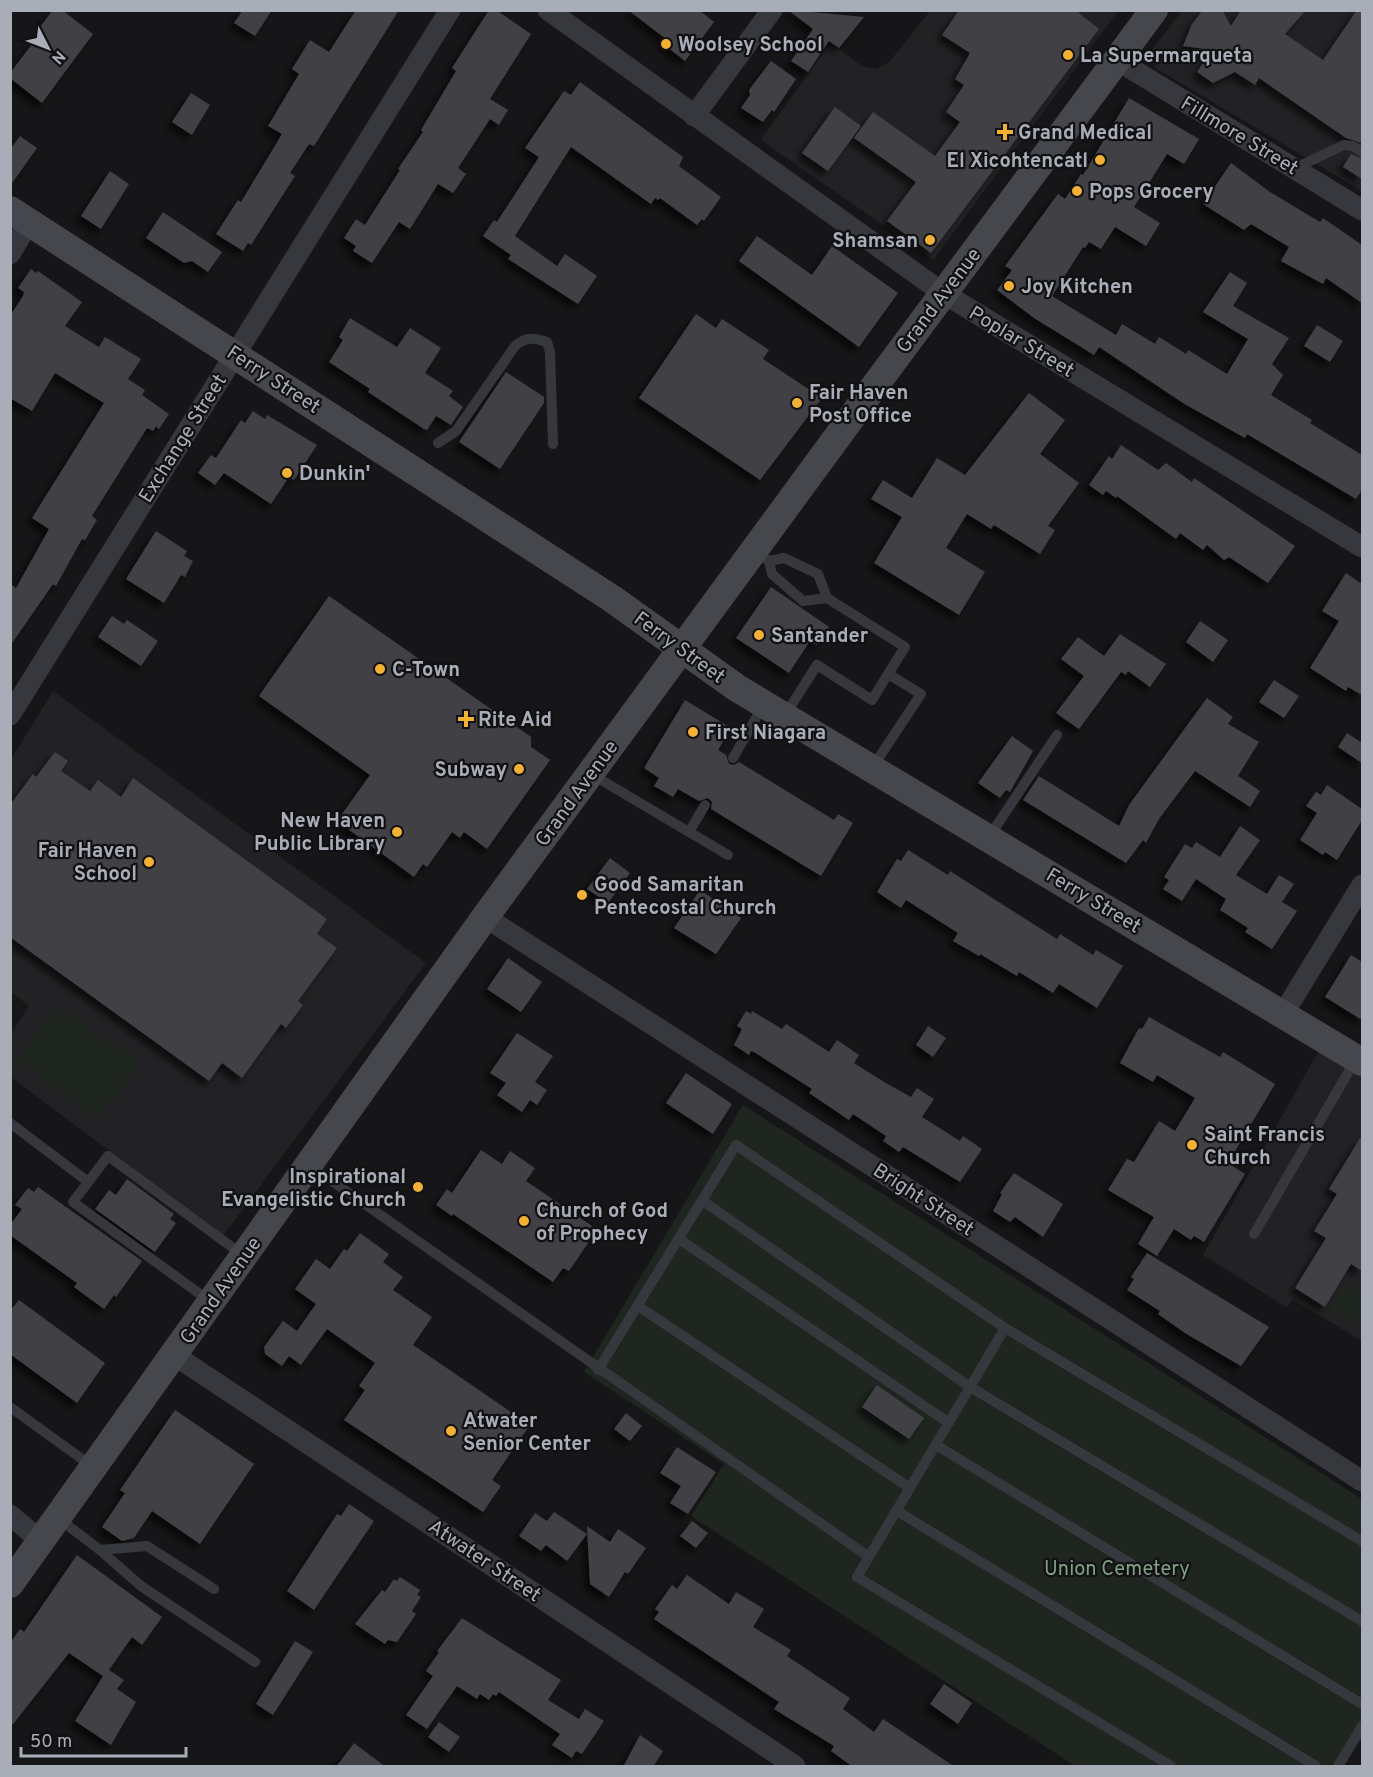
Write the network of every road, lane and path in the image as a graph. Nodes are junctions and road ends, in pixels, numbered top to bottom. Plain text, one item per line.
1 (450, 10) edge
2 (548, 10) edge
3 (772, 10) edge
4 (1154, 10) edge
5 (1117, 60) junction
6 (694, 116) junction
7 (1362, 152) edge
8 (1295, 168) junction
9 (1362, 210) edge
10 (20, 216) edge
11 (10, 254) edge
12 (943, 293) junction
13 (234, 354) junction
14 (438, 443) dead end
15 (553, 444) dead end
16 (1362, 547) edge
17 (761, 555) junction
18 (827, 598) junction
19 (681, 648) junction
20 (888, 674) junction
21 (775, 710) junction
22 (10, 714) edge
23 (1057, 735) dead end
24 (733, 758) dead end
25 (872, 768) junction
26 (591, 773) junction
27 (705, 805) dead end
28 (689, 832) junction
29 (988, 837) junction
30 (728, 855) dead end
31 (1362, 885) edge
32 (485, 917) junction
33 (1282, 1014) junction
34 (1359, 1060) edge
35 (10, 1123) edge
36 (309, 1165) junction
37 (87, 1181) junction
38 (703, 1201) junction
39 (1254, 1234) dead end
40 (679, 1239) junction
41 (244, 1257) junction
42 (211, 1303) junction
43 (638, 1306) junction
44 (1005, 1328) junction
45 (174, 1355) junction
46 (598, 1370) junction
47 (970, 1387) junction
48 (10, 1407) edge
49 (949, 1423) junction
50 (936, 1445) junction
51 (93, 1467) junction
52 (1362, 1481) edge
53 (910, 1488) junction
54 (897, 1511) junction
55 (10, 1515) edge
56 (58, 1518) junction
57 (41, 1541) junction
58 (1362, 1541) edge
59 (100, 1550) junction
60 (869, 1557) junction
61 (10, 1584) edge
62 (214, 1589) dead end
63 (1362, 1621) edge
64 (255, 1662) dead end
65 (1362, 1704) edge
66 (1362, 1726) edge
67 (795, 1767) edge
68 (1171, 1767) edge
69 (1316, 1767) edge
70 (1338, 1767) edge

1 - 13 street, Exchange Street
2 - 6 street, Poplar Street
3 - 6 street
4 - 5 main road, Grand Avenue
5 - 8 street, Fillmore Street
5 - 12 main road, Grand Avenue
6 - 12 street, Poplar Street
7 - 8 lane
8 - 9 street, Fillmore Street
10 - 11 street
10 - 13 main road, Ferry Street
12 - 16 street, Poplar Street
12 - 17 main road, Grand Avenue
13 - 19 main road, Ferry Street
13 - 22 street, Exchange Street
14 - 15 lane
17 - 18 lane
17 - 18 lane
17 - 19 main road, Grand Avenue
18 - 20 lane
19 - 21 main road, Ferry Street
19 - 26 main road, Grand Avenue
20 - 21 lane
20 - 25 lane
21 - 24 lane
21 - 25 main road, Ferry Street
23 - 29 lane
25 - 29 main road, Ferry Street
26 - 28 lane
26 - 32 main road, Grand Avenue
27 - 28 lane
28 - 30 lane
29 - 33 main road, Ferry Street
31 - 33 street
32 - 36 main road, Grand Avenue
32 - 52 street, Bright Street
33 - 34 main road, Ferry Street
34 - 39 lane
35 - 37 lane
36 - 41 main road, Grand Avenue
36 - 46 lane
37 - 41 lane
37 - 42 lane
38 - 40 lane
38 - 44 lane
38 - 47 lane
40 - 43 lane
40 - 49 lane
41 - 42 main road, Grand Avenue
42 - 45 main road, Grand Avenue
43 - 46 lane
43 - 53 lane
44 - 47 lane
44 - 58 lane
45 - 51 main road, Grand Avenue
45 - 67 street, Atwater Street
46 - 60 lane
47 - 49 lane
47 - 63 lane
48 - 51 lane
49 - 50 lane
50 - 53 lane
50 - 65 lane
51 - 56 main road, Grand Avenue
53 - 54 lane
54 - 60 lane
54 - 69 lane
55 - 57 street
56 - 57 main road, Grand Avenue
56 - 59 lane
57 - 61 main road, Grand Avenue
59 - 62 lane
59 - 64 lane
60 - 68 lane
66 - 70 lane

